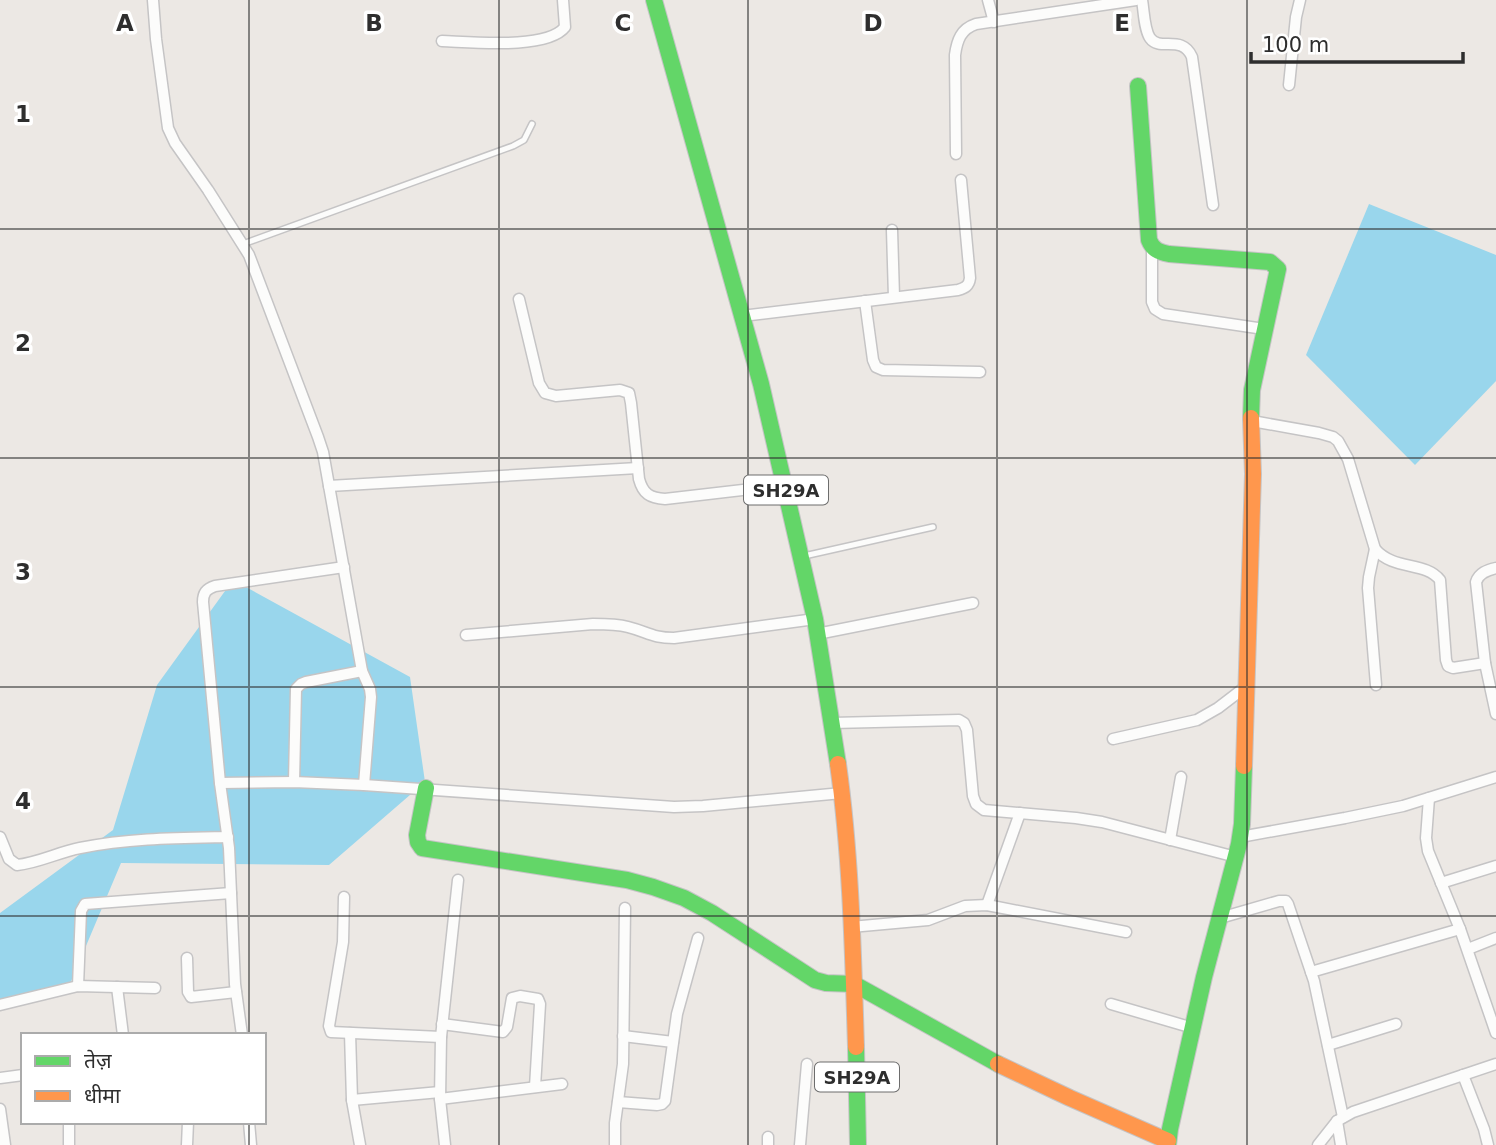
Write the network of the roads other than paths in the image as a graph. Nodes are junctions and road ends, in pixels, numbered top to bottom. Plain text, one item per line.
1 (153, 0) edge
2 (563, 0) edge
3 (653, 0) edge
4 (989, 0) edge
5 (1136, 0) edge
6 (1142, 0) edge
7 (1300, 0) edge
8 (1065, 5) edge
9 (994, 22) junction
10 (442, 41) dead end
11 (1289, 85) dead end
12 (1138, 86) dead end
13 (532, 124) dead end
14 (956, 154) dead end
15 (961, 180) dead end
16 (1213, 205) dead end
17 (892, 230) dead end
18 (243, 244) junction
19 (1152, 248) junction
20 (894, 297) junction
21 (519, 299) dead end
22 (865, 300) junction
23 (742, 316) junction
24 (1265, 329) junction
25 (980, 372) dead end
26 (1252, 421) junction
27 (638, 468) junction
28 (785, 485) junction
29 (329, 486) junction
30 (933, 527) dead end
31 (1375, 549) junction
32 (801, 556) junction
33 (344, 568) junction
34 (1496, 568) edge
35 (974, 603) dead end
36 (816, 626) junction
37 (466, 635) dead end
38 (1496, 640) edge
39 (1482, 644) junction
40 (1485, 663) junction
41 (362, 671) junction
42 (1248, 685) junction
43 (1376, 685) dead end
44 (1496, 714) edge
45 (832, 723) junction
46 (1113, 739) dead end
47 (1181, 777) dead end
48 (1496, 777) edge
49 (294, 782) junction
50 (220, 783) junction
51 (364, 785) junction
52 (426, 788) junction
53 (842, 793) junction
54 (1429, 798) junction
55 (1020, 813) junction
56 (1240, 836) junction
57 (0, 837) edge
58 (1170, 840) junction
59 (229, 848) junction
60 (1236, 857) junction
61 (1496, 866) edge
62 (458, 880) dead end
63 (1441, 883) junction
64 (231, 893) junction
65 (344, 897) dead end
66 (987, 905) junction
67 (625, 908) dead end
68 (1220, 918) junction
69 (851, 927) junction
70 (1460, 929) junction
71 (1126, 932) dead end
72 (698, 937) dead end
73 (1496, 938) edge
74 (1468, 950) junction
75 (187, 958) dead end
76 (1311, 972) junction
77 (78, 986) junction
78 (117, 987) junction
79 (155, 988) dead end
80 (854, 988) junction
81 (236, 992) junction
82 (1111, 1004) dead end
83 (0, 1005) edge
84 (442, 1024) junction
85 (1396, 1024) dead end
86 (1193, 1028) junction
87 (122, 1033) edge
88 (242, 1033) edge
89 (350, 1033) junction
90 (1496, 1033) edge
91 (623, 1036) junction
92 (441, 1037) junction
93 (673, 1042) junction
94 (1328, 1045) junction
95 (807, 1064) dead end
96 (1496, 1064) edge
97 (21, 1075) edge
98 (1463, 1076) junction
99 (0, 1078) edge
100 (562, 1084) dead end
101 (534, 1087) junction
102 (440, 1095) junction
103 (352, 1100) junction
104 (618, 1102) junction
105 (0, 1109) edge
106 (1340, 1119) junction
107 (69, 1124) edge
108 (188, 1124) edge
109 (249, 1124) edge
110 (1168, 1143) edge
111 (5, 1145) edge
112 (69, 1145) edge
113 (187, 1145) edge
114 (251, 1145) edge
115 (360, 1145) edge
116 (445, 1145) edge
117 (615, 1145) edge
118 (800, 1145) edge
119 (858, 1145) edge
120 (1318, 1145) edge
121 (1341, 1145) edge
122 (1488, 1145) edge

1 - 18 street
2 - 10 street
3 - 23 street, SH29A
4 - 9 street
5 - 8 street
6 - 16 street
7 - 11 street
8 - 9 street
9 - 14 street
12 - 19 street
13 - 18 lane
15 - 20 street
17 - 20 street
18 - 29 street
19 - 24 street
19 - 24 street
20 - 22 street
21 - 27 street
22 - 23 street
22 - 25 street
23 - 28 street, SH29A
24 - 26 street
26 - 31 street
26 - 42 street
27 - 28 street
27 - 29 street
28 - 32 street, SH29A
29 - 33 street
30 - 32 lane
31 - 40 street
31 - 43 street
32 - 36 street, SH29A
33 - 41 street
33 - 50 street
34 - 39 street
35 - 36 street
36 - 37 street
36 - 45 street, SH29A
38 - 39 street
39 - 40 street
40 - 44 street
41 - 49 street
41 - 51 street
42 - 46 street
42 - 56 street
45 - 53 street, SH29A
45 - 55 street
47 - 58 street
48 - 54 street
49 - 50 street
49 - 51 street
50 - 59 street
51 - 52 street
52 - 53 street
52 - 80 street
53 - 69 street, SH29A
54 - 56 street
54 - 63 street
55 - 58 street
55 - 66 street
56 - 60 street
57 - 59 street
58 - 60 street
59 - 64 street
60 - 68 street
61 - 63 street
62 - 84 street
63 - 70 street
64 - 77 street
64 - 81 street
65 - 89 street
66 - 69 street
66 - 71 street
67 - 91 street
68 - 76 street
68 - 86 street
69 - 80 street, SH29A
70 - 74 street
70 - 76 street
72 - 93 street
73 - 74 street
74 - 90 street
75 - 81 street
76 - 94 street
77 - 78 street
77 - 83 street
78 - 79 street
78 - 87 street
80 - 110 street
80 - 119 street, SH29A
81 - 88 street
82 - 86 street
84 - 92 street
84 - 101 street
85 - 94 street
86 - 110 street
89 - 92 street
89 - 103 street
91 - 93 street
91 - 104 street
92 - 102 street
93 - 104 street
94 - 106 street
95 - 118 street
96 - 98 street
97 - 99 street
98 - 106 street
98 - 122 street
100 - 101 street
101 - 102 street
102 - 103 street
102 - 116 street
103 - 115 street
104 - 117 street
105 - 111 street
106 - 120 street
106 - 121 street
107 - 112 street
108 - 113 street
109 - 114 street

